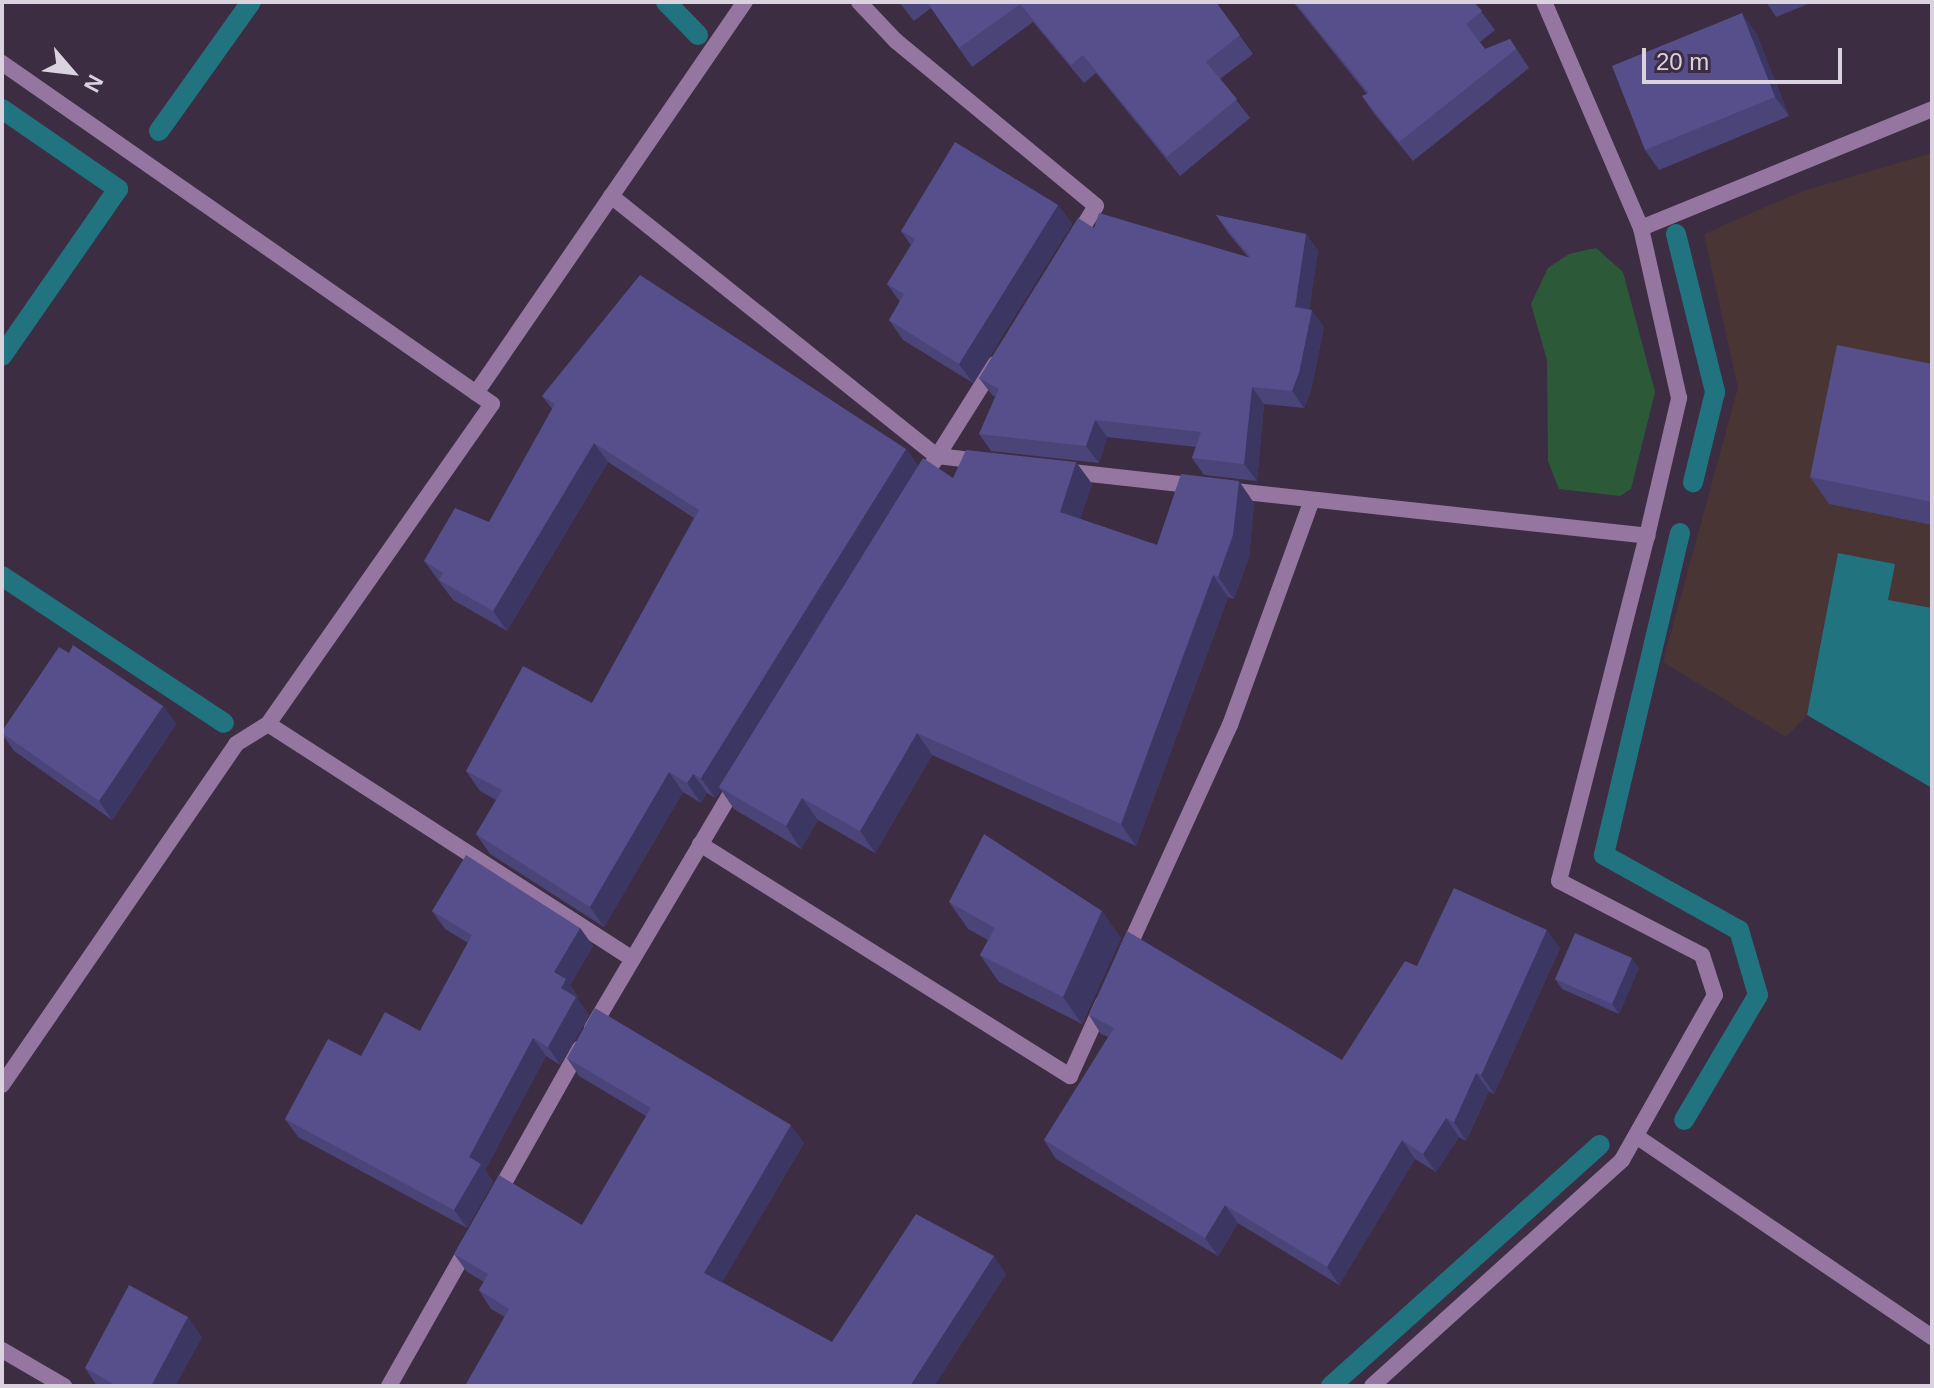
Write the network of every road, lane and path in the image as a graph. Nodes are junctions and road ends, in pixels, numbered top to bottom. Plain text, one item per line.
1 (745, 2) edge
2 (859, 2) edge
3 (1544, 2) edge
4 (2, 63) edge
5 (1932, 109) edge
6 (611, 196) junction
7 (1641, 228) junction
8 (1063, 259) edge
9 (1004, 351) edge
10 (476, 393) junction
11 (937, 456) junction
12 (1000, 463) edge
13 (1047, 469) edge
14 (921, 483) edge
15 (1312, 500) junction
16 (1647, 536) junction
17 (268, 724) junction
18 (749, 764) edge
19 (700, 844) junction
20 (631, 958) junction
21 (1121, 964) edge
22 (1109, 992) edge
23 (2, 1085) edge
24 (1636, 1136) junction
25 (1932, 1337) edge
26 (2, 1350) edge
27 (64, 1386) edge
28 (389, 1386) edge
29 (1372, 1386) edge

1 - 6 street
2 - 8 street
3 - 7 street
4 - 10 street
5 - 7 street
6 - 10 street
6 - 11 street
7 - 16 street
9 - 11 street
10 - 17 street
11 - 12 street
11 - 14 street
13 - 15 street
15 - 16 street
15 - 21 street
16 - 24 street
17 - 20 street
17 - 23 street
18 - 19 street
19 - 20 street
19 - 22 street
20 - 28 street
24 - 25 street
24 - 29 street
26 - 27 street

